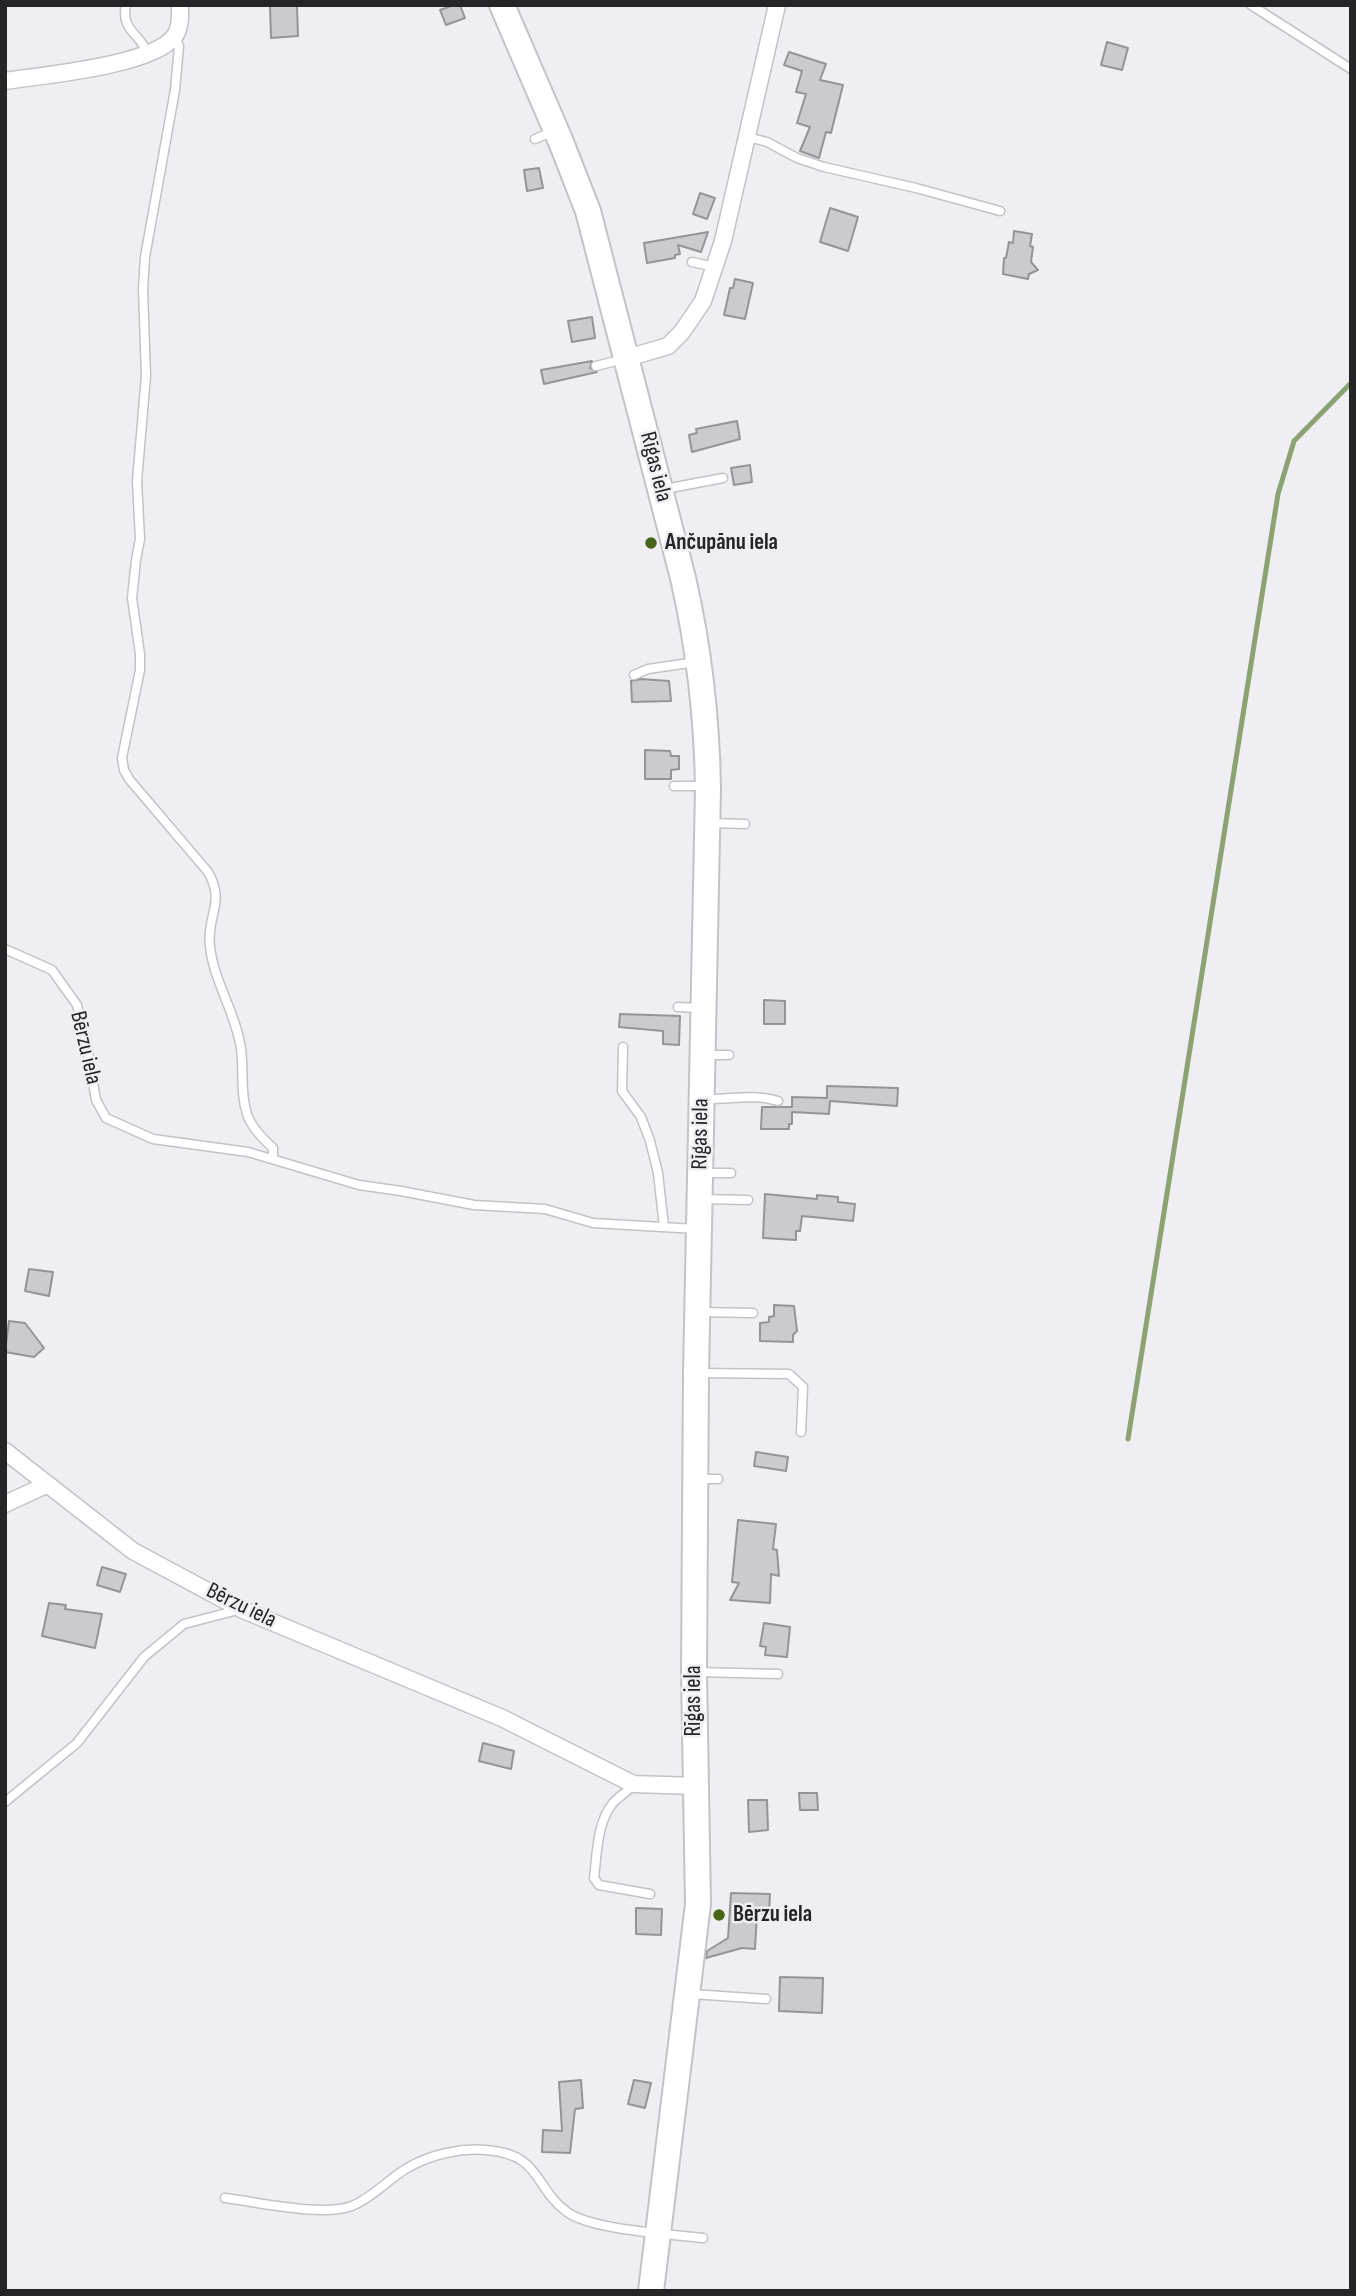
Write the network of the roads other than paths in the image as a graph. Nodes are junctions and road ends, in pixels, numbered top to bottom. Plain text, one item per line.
1 (126, 5) edge
2 (180, 5) edge
3 (502, 5) edge
4 (777, 5) edge
5 (1251, 5) edge
6 (174, 37) junction
7 (147, 54) junction
8 (1351, 69) edge
9 (5, 81) edge
10 (748, 137) junction
11 (1000, 211) dead end
12 (692, 262) dead end
13 (715, 267) junction
14 (627, 358) junction
15 (596, 366) dead end
16 (723, 478) dead end
17 (661, 490) junction
18 (699, 662) junction
19 (634, 675) dead end
20 (674, 786) dead end
21 (708, 786) junction
22 (707, 823) junction
23 (745, 824) dead end
24 (5, 949) edge
25 (678, 1007) dead end
26 (703, 1008) junction
27 (623, 1047) dead end
28 (702, 1055) junction
29 (729, 1055) dead end
30 (701, 1098) junction
31 (778, 1101) dead end
32 (273, 1159) junction
33 (700, 1172) junction
34 (731, 1173) dead end
35 (700, 1199) junction
36 (748, 1200) dead end
37 (664, 1227) junction
38 (699, 1229) junction
39 (697, 1312) junction
40 (753, 1313) dead end
41 (696, 1373) junction
42 (801, 1432) dead end
43 (5, 1451) edge
44 (46, 1485) junction
45 (5, 1504) edge
46 (241, 1609) junction
47 (694, 1672) junction
48 (778, 1674) dead end
49 (633, 1784) junction
50 (696, 1786) junction
51 (5, 1802) edge
52 (650, 1894) dead end
53 (688, 1993) junction
54 (766, 1999) dead end
55 (225, 2198) dead end
56 (657, 2233) junction
57 (703, 2238) dead end
58 (651, 2291) edge

1 - 7 lane
2 - 6 street
3 - 14 main road, Rīgas iela
4 - 10 street
5 - 8 lane
6 - 7 street
6 - 32 lane
7 - 9 street
10 - 11 lane
10 - 13 street
12 - 13 lane
13 - 14 street
14 - 15 lane
14 - 17 main road, Rīgas iela
16 - 17 lane
17 - 18 main road, Rīgas iela
18 - 19 lane
18 - 21 main road, Rīgas iela
20 - 21 lane
21 - 22 main road, Rīgas iela
22 - 23 lane
22 - 26 main road, Rīgas iela
24 - 32 lane, Bērzu iela
25 - 26 lane
26 - 28 main road, Rīgas iela
27 - 37 lane
28 - 29 lane
28 - 30 main road, Rīgas iela
30 - 31 lane
30 - 33 main road, Rīgas iela
32 - 37 lane
33 - 34 lane
33 - 35 main road, Rīgas iela
35 - 36 lane
35 - 38 main road, Rīgas iela
37 - 38 lane
38 - 39 main road, Rīgas iela
39 - 40 lane
39 - 41 main road, Rīgas iela
41 - 42 lane
41 - 47 main road, Rīgas iela
43 - 44 street, Bērzu iela
44 - 45 street
44 - 46 street, Bērzu iela
46 - 49 street, Bērzu iela
46 - 51 lane
47 - 48 lane
47 - 50 main road, Rīgas iela
49 - 50 street, Bērzu iela
49 - 52 lane
50 - 53 main road, Rīgas iela
53 - 54 lane
53 - 56 main road, Rīgas iela
55 - 56 lane
56 - 57 lane
56 - 58 main road, Rīgas iela

